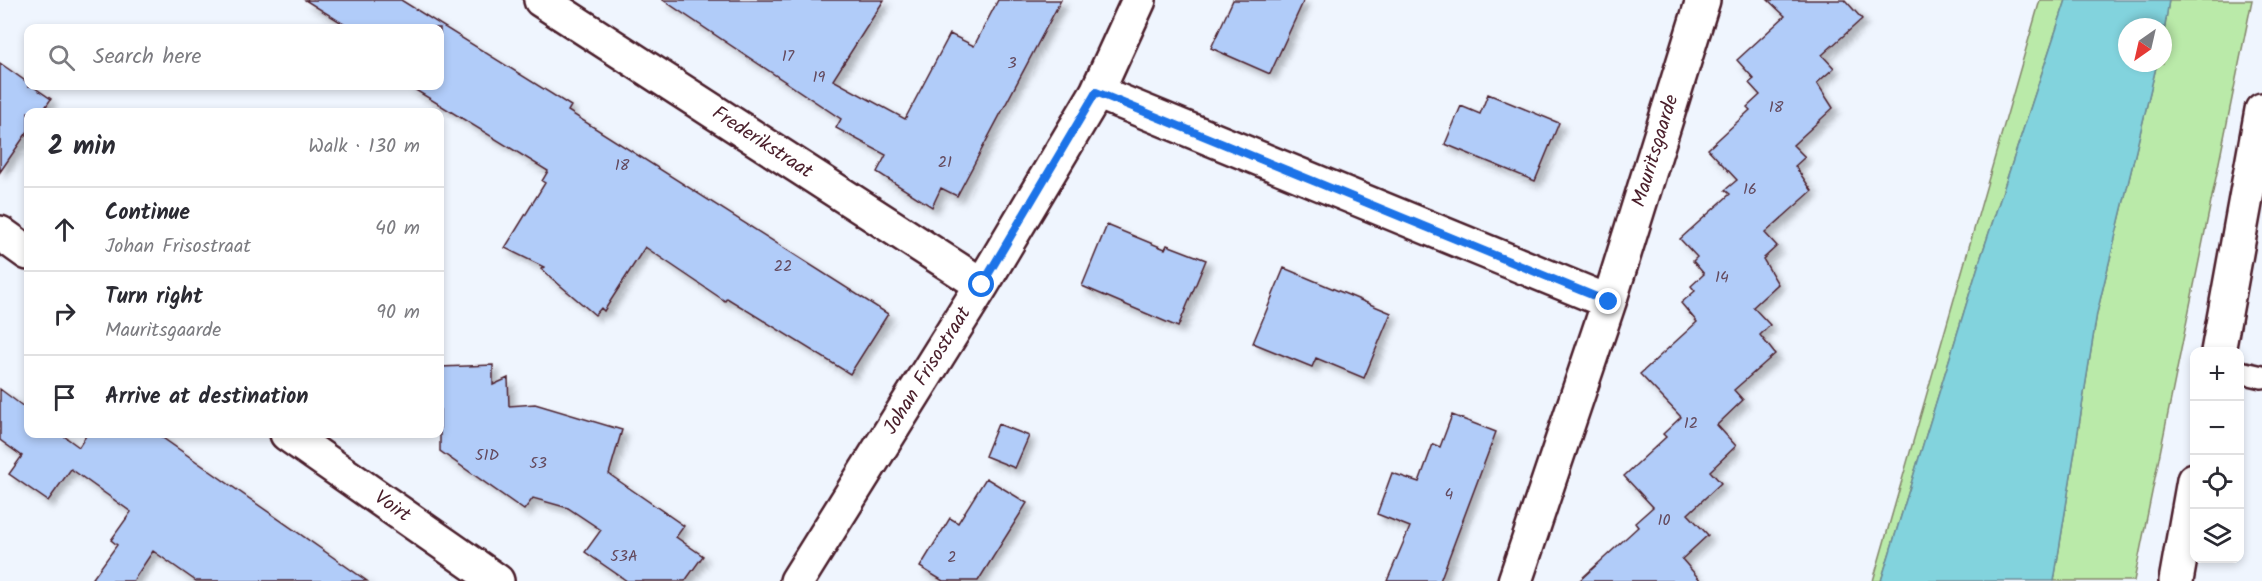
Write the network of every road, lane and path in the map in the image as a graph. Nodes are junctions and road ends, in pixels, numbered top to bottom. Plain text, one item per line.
1 (541, 0) edge
2 (1139, 0) edge
3 (1703, 0) edge
4 (1096, 92) junction
5 (2262, 110) edge
6 (0, 233) edge
7 (24, 250) edge
8 (982, 285) junction
9 (1609, 302) junction
10 (2218, 347) edge
11 (2244, 373) edge
12 (2262, 377) edge
13 (293, 438) edge
14 (2190, 502) edge
15 (497, 581) edge
16 (797, 581) edge
17 (1515, 581) edge
18 (2176, 581) edge

1 - 8 street, Frederikstraat
2 - 4 street, Johan Frisostraat
3 - 9 street, Mauritsgaarde
4 - 8 street, Johan Frisostraat
4 - 9 street
5 - 10 street
6 - 7 street
8 - 16 street, Johan Frisostraat
9 - 17 street, Mauritsgaarde
11 - 12 lane
13 - 15 street, Voirt
14 - 18 street

